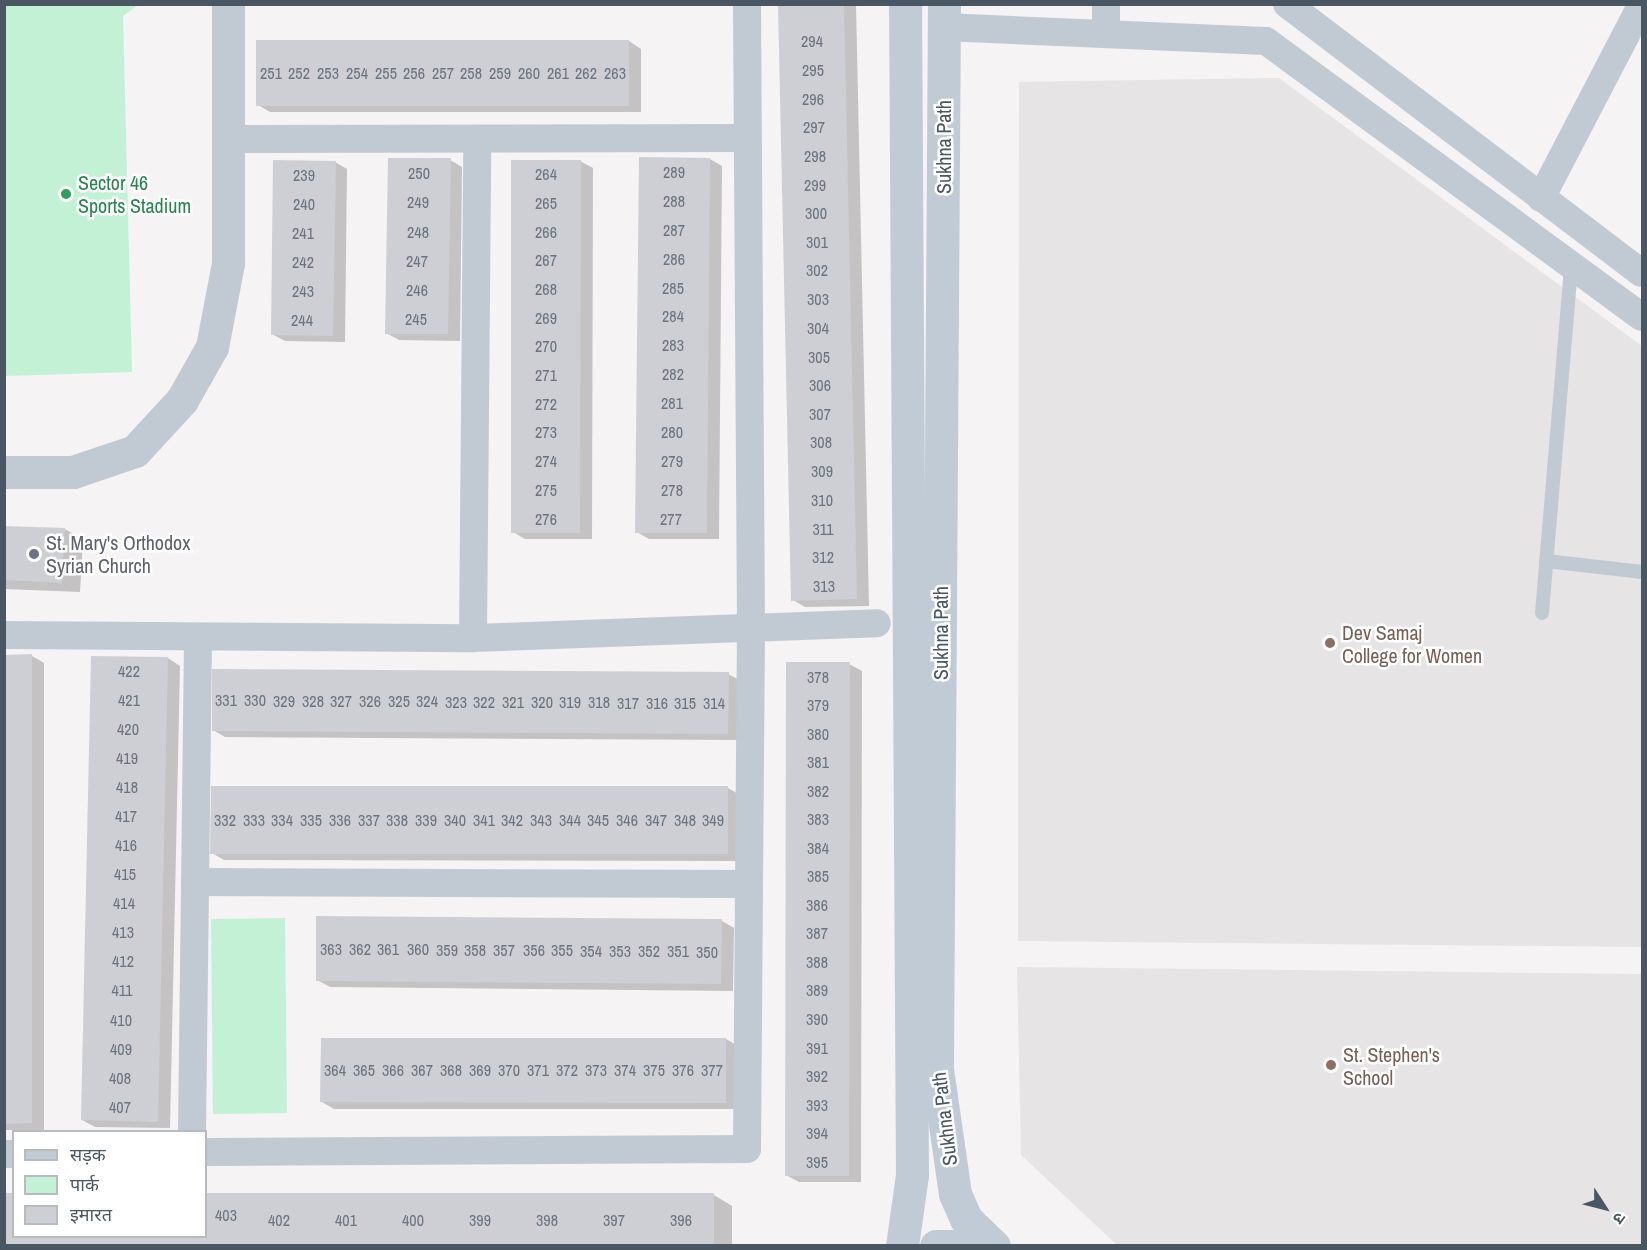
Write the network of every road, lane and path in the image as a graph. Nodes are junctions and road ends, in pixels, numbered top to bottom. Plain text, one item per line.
1 (228, 4) edge
2 (747, 4) edge
3 (905, 4) edge
4 (1106, 4) edge
5 (1287, 4) edge
6 (1642, 4) edge
7 (944, 16) edge
8 (1106, 34) junction
9 (747, 138) junction
10 (228, 139) junction
11 (477, 139) junction
12 (1540, 198) junction
13 (1571, 266) junction
14 (1642, 273) edge
15 (1642, 318) edge
16 (4, 472) edge
17 (1546, 561) junction
18 (1642, 572) edge
19 (1542, 613) dead end
20 (877, 623) dead end
21 (751, 626) junction
22 (4, 635) edge
23 (198, 637) junction
24 (473, 638) junction
25 (195, 882) junction
26 (747, 884) junction
27 (192, 1130) edge
28 (207, 1152) edge
29 (902, 1245) edge
30 (936, 1245) edge
31 (979, 1245) edge
32 (994, 1245) edge

1 - 10 street
2 - 9 street
3 - 29 main road, Sukhna Path
4 - 8 street
5 - 12 street
6 - 12 street
7 - 8 street
7 - 32 main road, Sukhna Path
8 - 13 street
9 - 11 street
9 - 21 street
10 - 11 street
10 - 16 street
11 - 24 street
12 - 14 street
13 - 15 street
13 - 17 lane
17 - 18 lane
17 - 19 lane
20 - 21 street
21 - 24 street
21 - 26 street
22 - 23 street
23 - 24 street
23 - 25 street
25 - 26 street
25 - 27 street
26 - 28 street
30 - 31 main road

